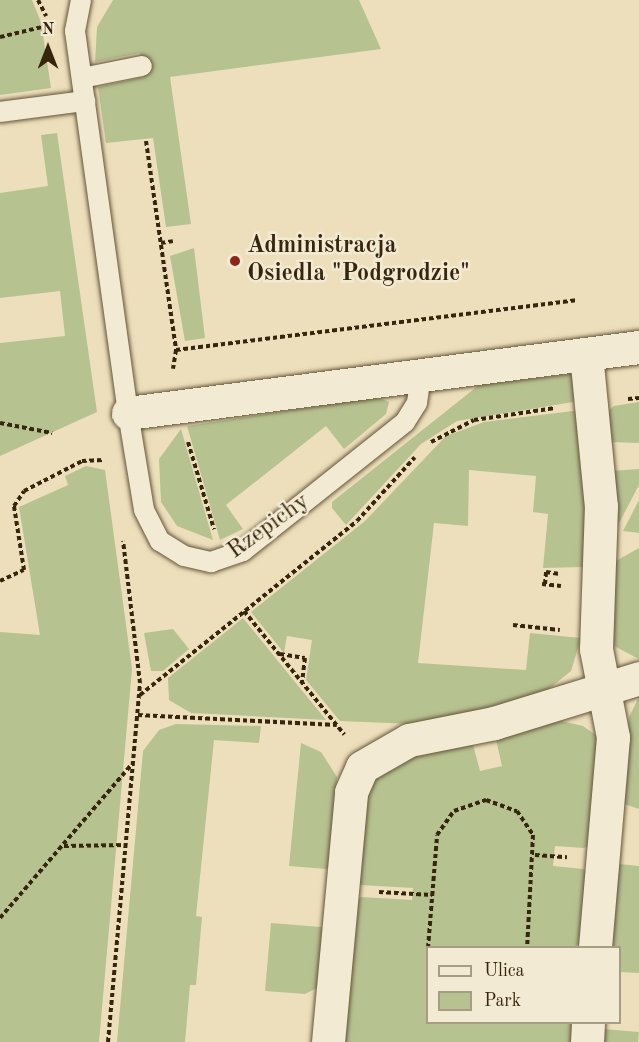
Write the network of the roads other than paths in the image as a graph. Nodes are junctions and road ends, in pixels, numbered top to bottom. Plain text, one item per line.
1 (81, 0) edge
2 (142, 66) dead end
3 (82, 78) junction
4 (85, 100) junction
5 (0, 112) edge
6 (639, 347) edge
7 (586, 354) junction
8 (421, 375) junction
9 (128, 413) junction
10 (639, 678) edge
11 (601, 688) junction
12 (595, 946) edge
13 (588, 1024) edge
14 (328, 1042) edge
15 (586, 1042) edge

1 - 3 lane, Rzepichy
2 - 3 lane
3 - 4 lane, Rzepichy
4 - 5 lane
4 - 9 lane, Rzepichy
6 - 7 street
7 - 8 street
7 - 11 street
8 - 9 street
8 - 9 lane, Rzepichy
10 - 11 street
11 - 12 street
11 - 14 street
13 - 15 street

